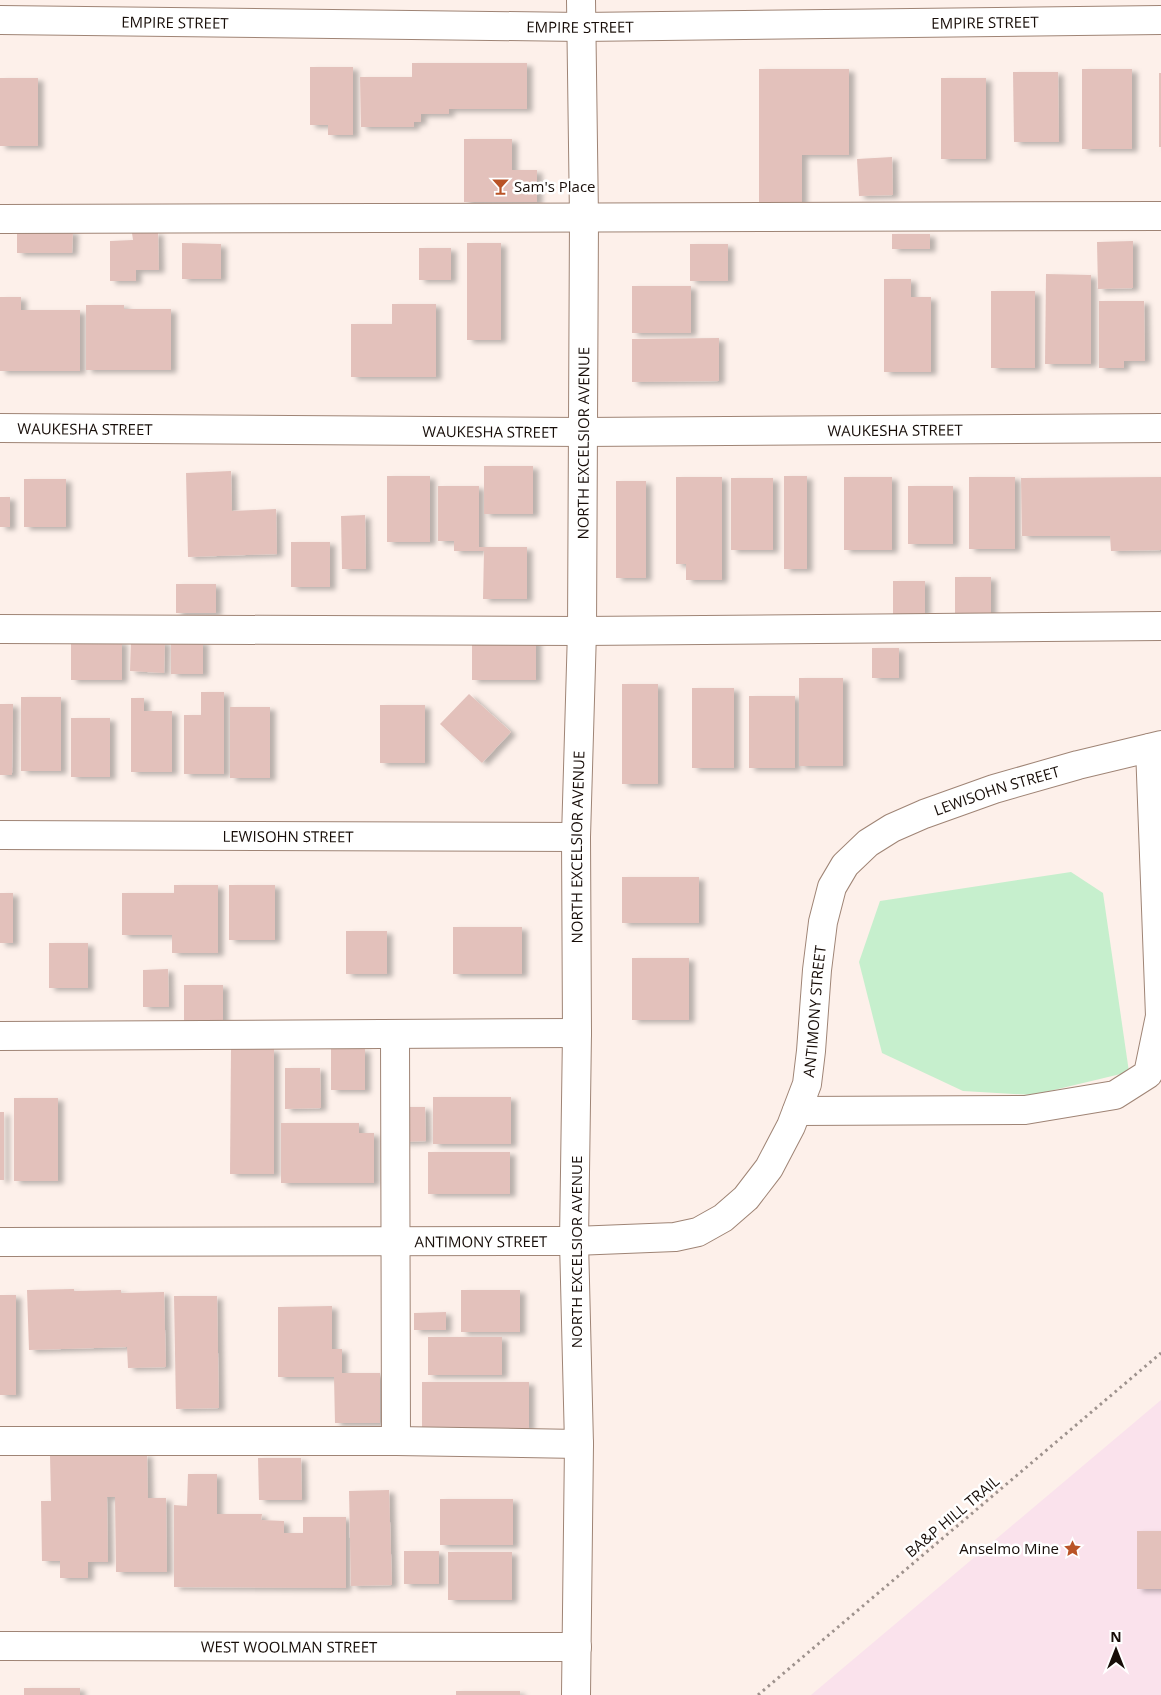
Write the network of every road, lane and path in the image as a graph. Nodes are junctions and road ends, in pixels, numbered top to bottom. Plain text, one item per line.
1 (580, 0) edge
2 (1028, 11) edge
3 (0, 20) edge
4 (1161, 20) edge
5 (581, 27) junction
6 (1161, 216) edge
7 (584, 218) junction
8 (0, 219) edge
9 (0, 428) edge
10 (1161, 428) edge
11 (582, 432) junction
12 (1161, 626) edge
13 (0, 629) edge
14 (582, 630) junction
15 (1155, 747) edge
16 (0, 835) edge
17 (576, 837) junction
18 (845, 865) joint
19 (577, 1033) junction
20 (395, 1034) junction
21 (0, 1036) edge
22 (797, 1111) junction
23 (397, 1241) junction
24 (0, 1242) edge
25 (574, 1242) junction
26 (1161, 1353) edge
27 (0, 1441) edge
28 (396, 1441) junction
29 (579, 1444) junction
30 (0, 1646) edge
31 (577, 1647) junction
32 (576, 1695) edge
33 (758, 1695) edge

1 - 5 street, NORTH EXCELSIOR AVENUE
2 - 4 street, EMPIRE STREET
2 - 5 street, EMPIRE STREET
3 - 5 street, EMPIRE STREET
5 - 7 street, NORTH EXCELSIOR AVENUE
6 - 7 street
7 - 8 street
7 - 11 street, NORTH EXCELSIOR AVENUE
9 - 11 street, WAUKESHA STREET
10 - 11 street, WAUKESHA STREET
11 - 14 street, NORTH EXCELSIOR AVENUE
12 - 14 street
13 - 14 street
14 - 17 street, NORTH EXCELSIOR AVENUE
15 - 18 street, LEWISOHN STREET
15 - 22 street
16 - 17 street, LEWISOHN STREET
17 - 19 street, NORTH EXCELSIOR AVENUE
18 - 22 street, ANTIMONY STREET
19 - 20 street
19 - 25 street, NORTH EXCELSIOR AVENUE
20 - 21 street
20 - 23 street
22 - 25 street, ANTIMONY STREET
23 - 24 street, ANTIMONY STREET
23 - 25 street, ANTIMONY STREET
23 - 28 street
25 - 29 street, NORTH EXCELSIOR AVENUE
26 - 33 path, BA&P HILL TRAIL
27 - 28 street
28 - 29 street
29 - 31 street, NORTH EXCELSIOR AVENUE
30 - 31 street, WEST WOOLMAN STREET
31 - 32 street, NORTH EXCELSIOR AVENUE

